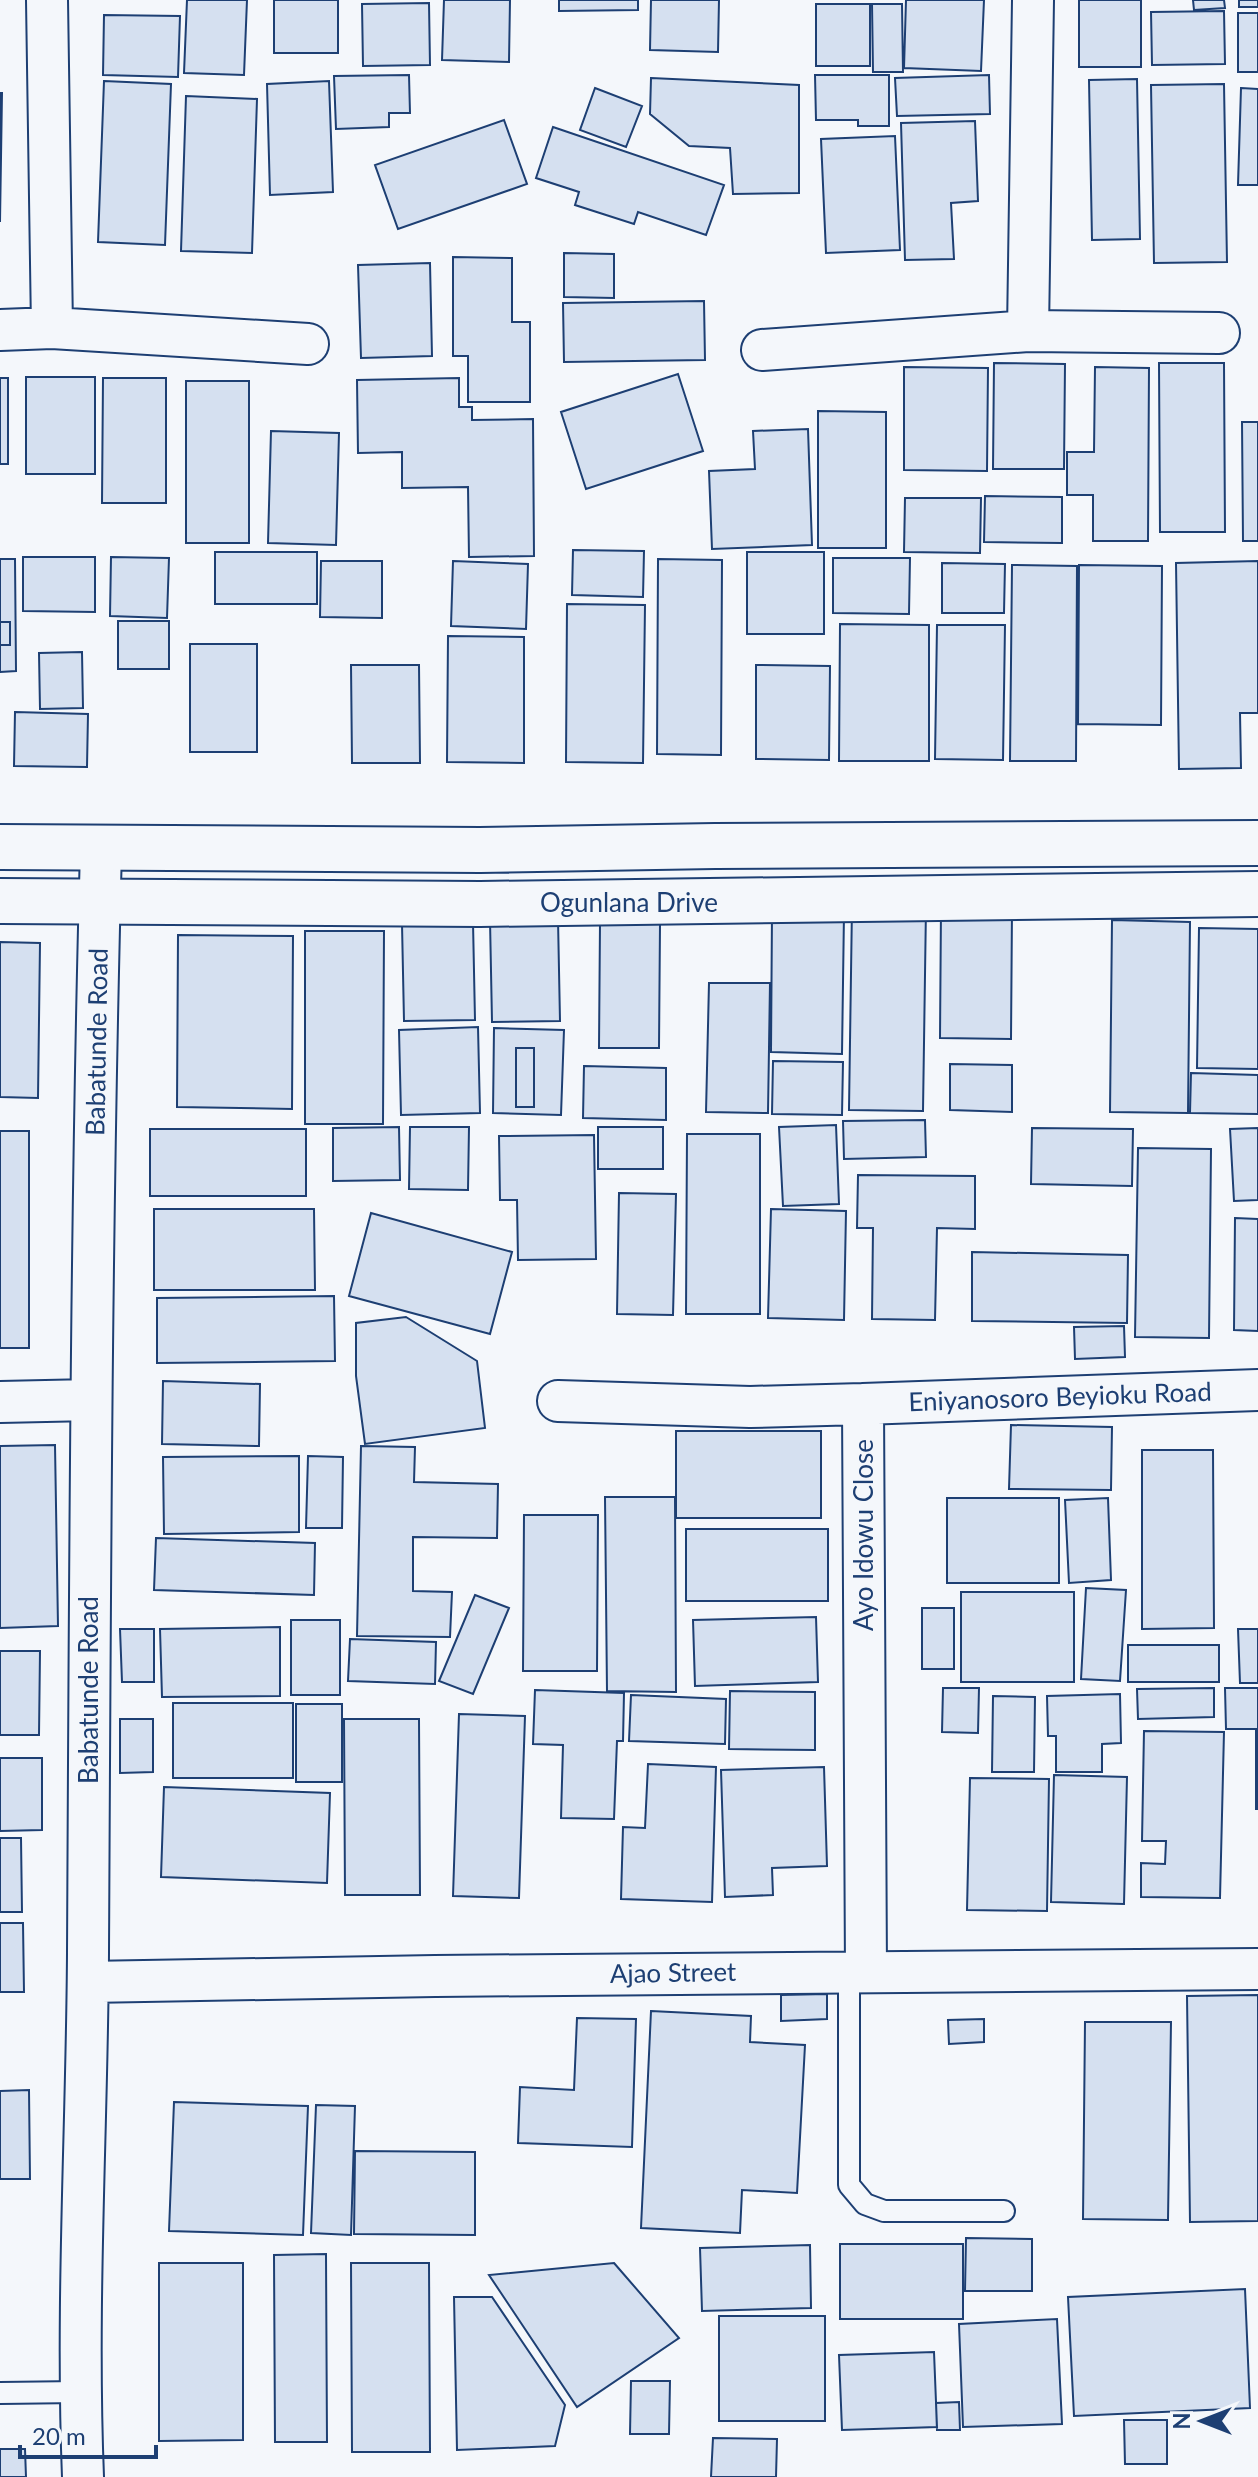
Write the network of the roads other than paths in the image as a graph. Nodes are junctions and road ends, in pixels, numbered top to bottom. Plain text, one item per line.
1 (47, 0) edge
2 (1033, 0) edge
3 (52, 328) junction
4 (0, 330) edge
5 (1028, 331) junction
6 (1219, 333) dead end
7 (308, 344) dead end
8 (762, 350) dead end
9 (1258, 843) edge
10 (0, 847) edge
11 (101, 849) junction
12 (1258, 894) edge
13 (0, 901) edge
14 (100, 903) junction
15 (1258, 1390) edge
16 (91, 1400) junction
17 (558, 1401) dead end
18 (0, 1402) edge
19 (863, 1404) junction
20 (1258, 1969) edge
21 (858, 1971) junction
22 (88, 1982) junction
23 (1004, 2211) dead end
24 (79, 2392) junction
25 (0, 2393) edge
26 (83, 2477) edge

1 - 3 street
2 - 5 street
3 - 4 street
3 - 7 street
5 - 6 street
5 - 8 street
9 - 11 main road, Ogunlana Drive
10 - 11 main road, Ogunlana Drive
11 - 14 street, Babatunde Road
12 - 14 main road, Ogunlana Drive
13 - 14 main road, Ogunlana Drive
14 - 16 street, Babatunde Road
15 - 19 street, Eniyanosoro Beyioku Road
16 - 18 street
16 - 22 street, Babatunde Road
17 - 19 street, Ayo Idowu Close
19 - 21 street, Ayo Idowu Close
20 - 21 street, Ajao Street
21 - 22 street, Ajao Street
21 - 23 lane
22 - 24 street, Babatunde Road
24 - 25 lane
24 - 26 street, Babatunde Road

